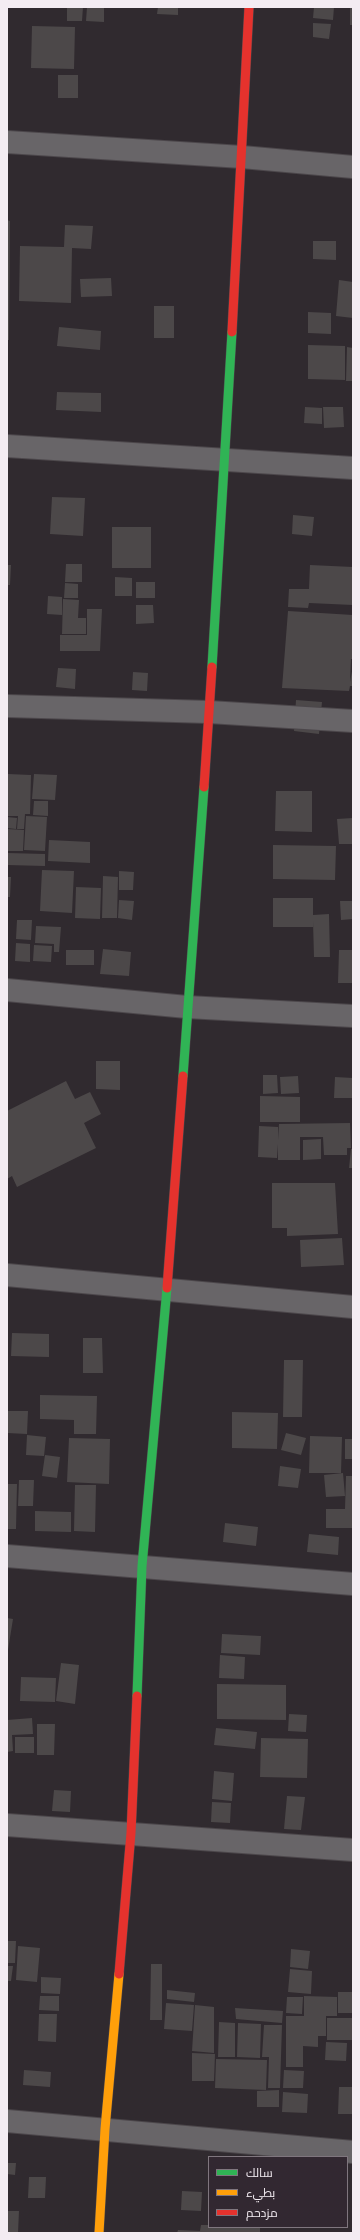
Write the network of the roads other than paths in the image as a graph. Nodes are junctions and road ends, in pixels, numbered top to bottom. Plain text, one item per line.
1 (249, 7) edge
2 (7, 142) edge
3 (242, 157) junction
4 (353, 167) edge
5 (7, 446) edge
6 (226, 459) junction
7 (353, 468) edge
8 (7, 706) edge
9 (209, 712) junction
10 (353, 721) edge
11 (7, 990) edge
12 (187, 1007) junction
13 (353, 1016) edge
14 (7, 1275) edge
15 (167, 1290) junction
16 (353, 1307) edge
17 (7, 1556) edge
18 (142, 1566) junction
19 (353, 1584) edge
20 (7, 1825) edge
21 (131, 1833) junction
22 (353, 1850) edge
23 (7, 2121) edge
24 (105, 2129) junction
25 (353, 2152) edge
26 (99, 2233) edge

1 - 3 street
2 - 3 street
3 - 4 street
3 - 6 street
5 - 6 street
6 - 7 street
6 - 9 street
8 - 9 street
9 - 10 street
9 - 12 street
11 - 12 street
12 - 13 street
12 - 15 street
14 - 15 street
15 - 16 street
15 - 18 street
17 - 18 street
18 - 19 street
18 - 21 street
20 - 21 street
21 - 22 street
21 - 24 street
23 - 24 street
24 - 25 street
24 - 26 street

